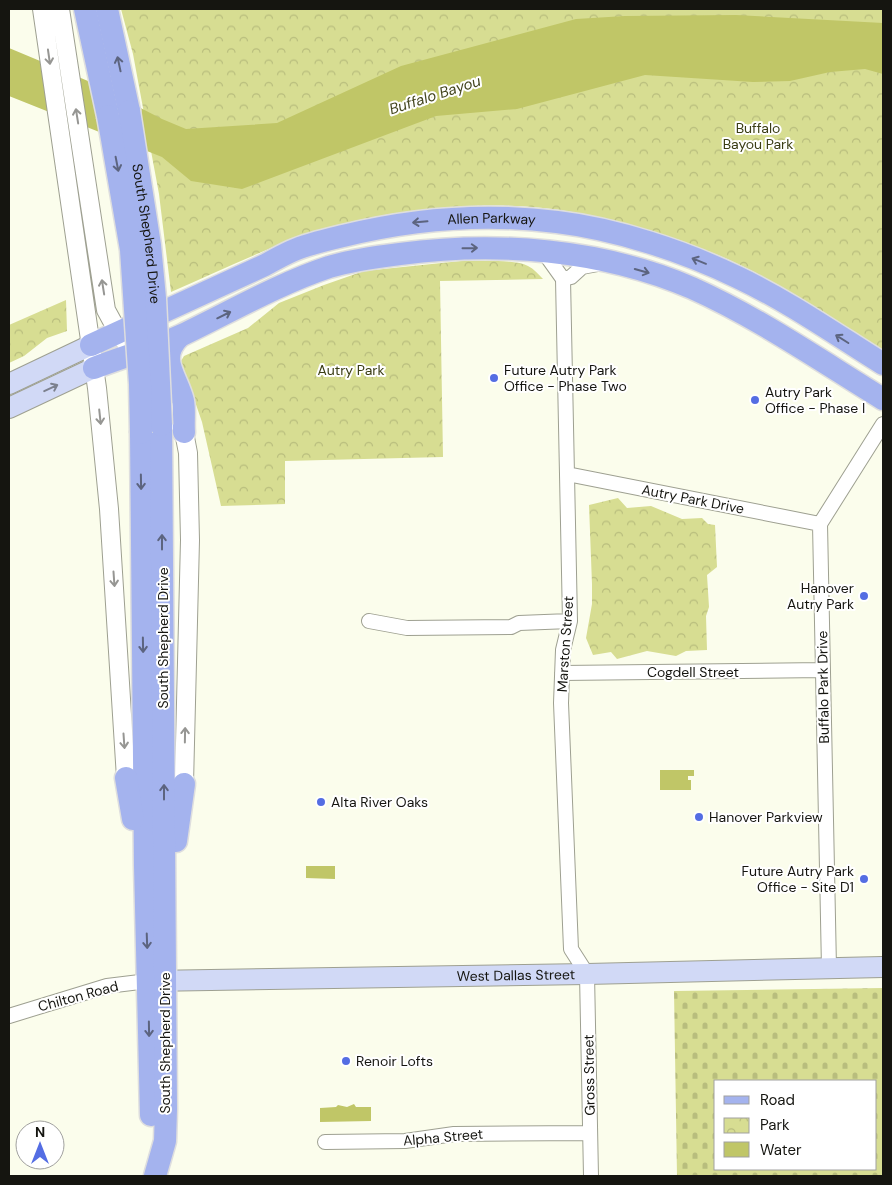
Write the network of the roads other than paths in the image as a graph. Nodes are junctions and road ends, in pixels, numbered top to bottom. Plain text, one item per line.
1 (42, 9) edge
2 (60, 9) edge
3 (85, 9) edge
4 (107, 9) edge
5 (119, 114) junction
6 (543, 251) junction
7 (610, 262) junction
8 (564, 279) junction
9 (118, 332) junction
10 (180, 336) junction
11 (91, 345) junction
12 (133, 354) junction
13 (883, 364) edge
14 (94, 368) junction
15 (9, 384) edge
16 (883, 400) edge
17 (9, 408) edge
18 (883, 424) edge
19 (184, 432) junction
20 (567, 474) junction
21 (820, 524) junction
22 (369, 621) dead end
23 (570, 621) junction
24 (823, 670) junction
25 (562, 673) junction
26 (126, 778) joint
27 (184, 784) joint
28 (145, 866) junction
29 (165, 911) junction
30 (883, 967) edge
31 (829, 968) junction
32 (587, 974) junction
33 (157, 980) junction
34 (9, 1016) edge
35 (590, 1132) junction
36 (325, 1142) dead end
37 (158, 1172) edge
38 (591, 1176) edge

1 -> 11 street
9 -> 2 street
3 - 5 main road
5 -> 4 main road
5 -> 28 main road, South Shepherd Drive, bridge
29 -> 5 main road, South Shepherd Drive, bridge
6 - 7 main road, Allen Parkway
6 - 8 street
10 -> 6 main road, Allen Parkway
7 - 8 street
7 -> 16 main road, Allen Parkway
8 - 20 street, Marston Street
9 - 11 main road, Allen Parkway
9 - 12 street
13 -> 9 main road, Allen Parkway
10 - 12 main road, Allen Parkway
10 - 19 main road
11 - 14 street
11 - 15 main road
12 - 14 main road, Allen Parkway
12 - 19 street
17 -> 14 main road
14 -> 26 street
18 - 21 street
27 -> 19 street
20 - 21 street, Autry Park Drive
20 - 23 street, Marston Street
21 - 24 street, Buffalo Park Drive
22 - 23 street
23 - 25 street, Marston Street
24 - 25 street, Cogdell Street
24 - 31 street, Buffalo Park Drive
25 - 32 street, Marston Street
26 - 28 main road
27 - 29 main road
28 -> 33 main road, South Shepherd Drive
29 - 33 main road, South Shepherd Drive
30 - 31 main road, West Dallas Street
31 - 32 main road, West Dallas Street
32 - 33 main road, West Dallas Street
32 - 35 street, Gross Street
33 - 34 street, Chilton Road
33 - 37 main road, South Shepherd Drive
35 - 36 street, Alpha Street
35 - 38 street, Gross Street

